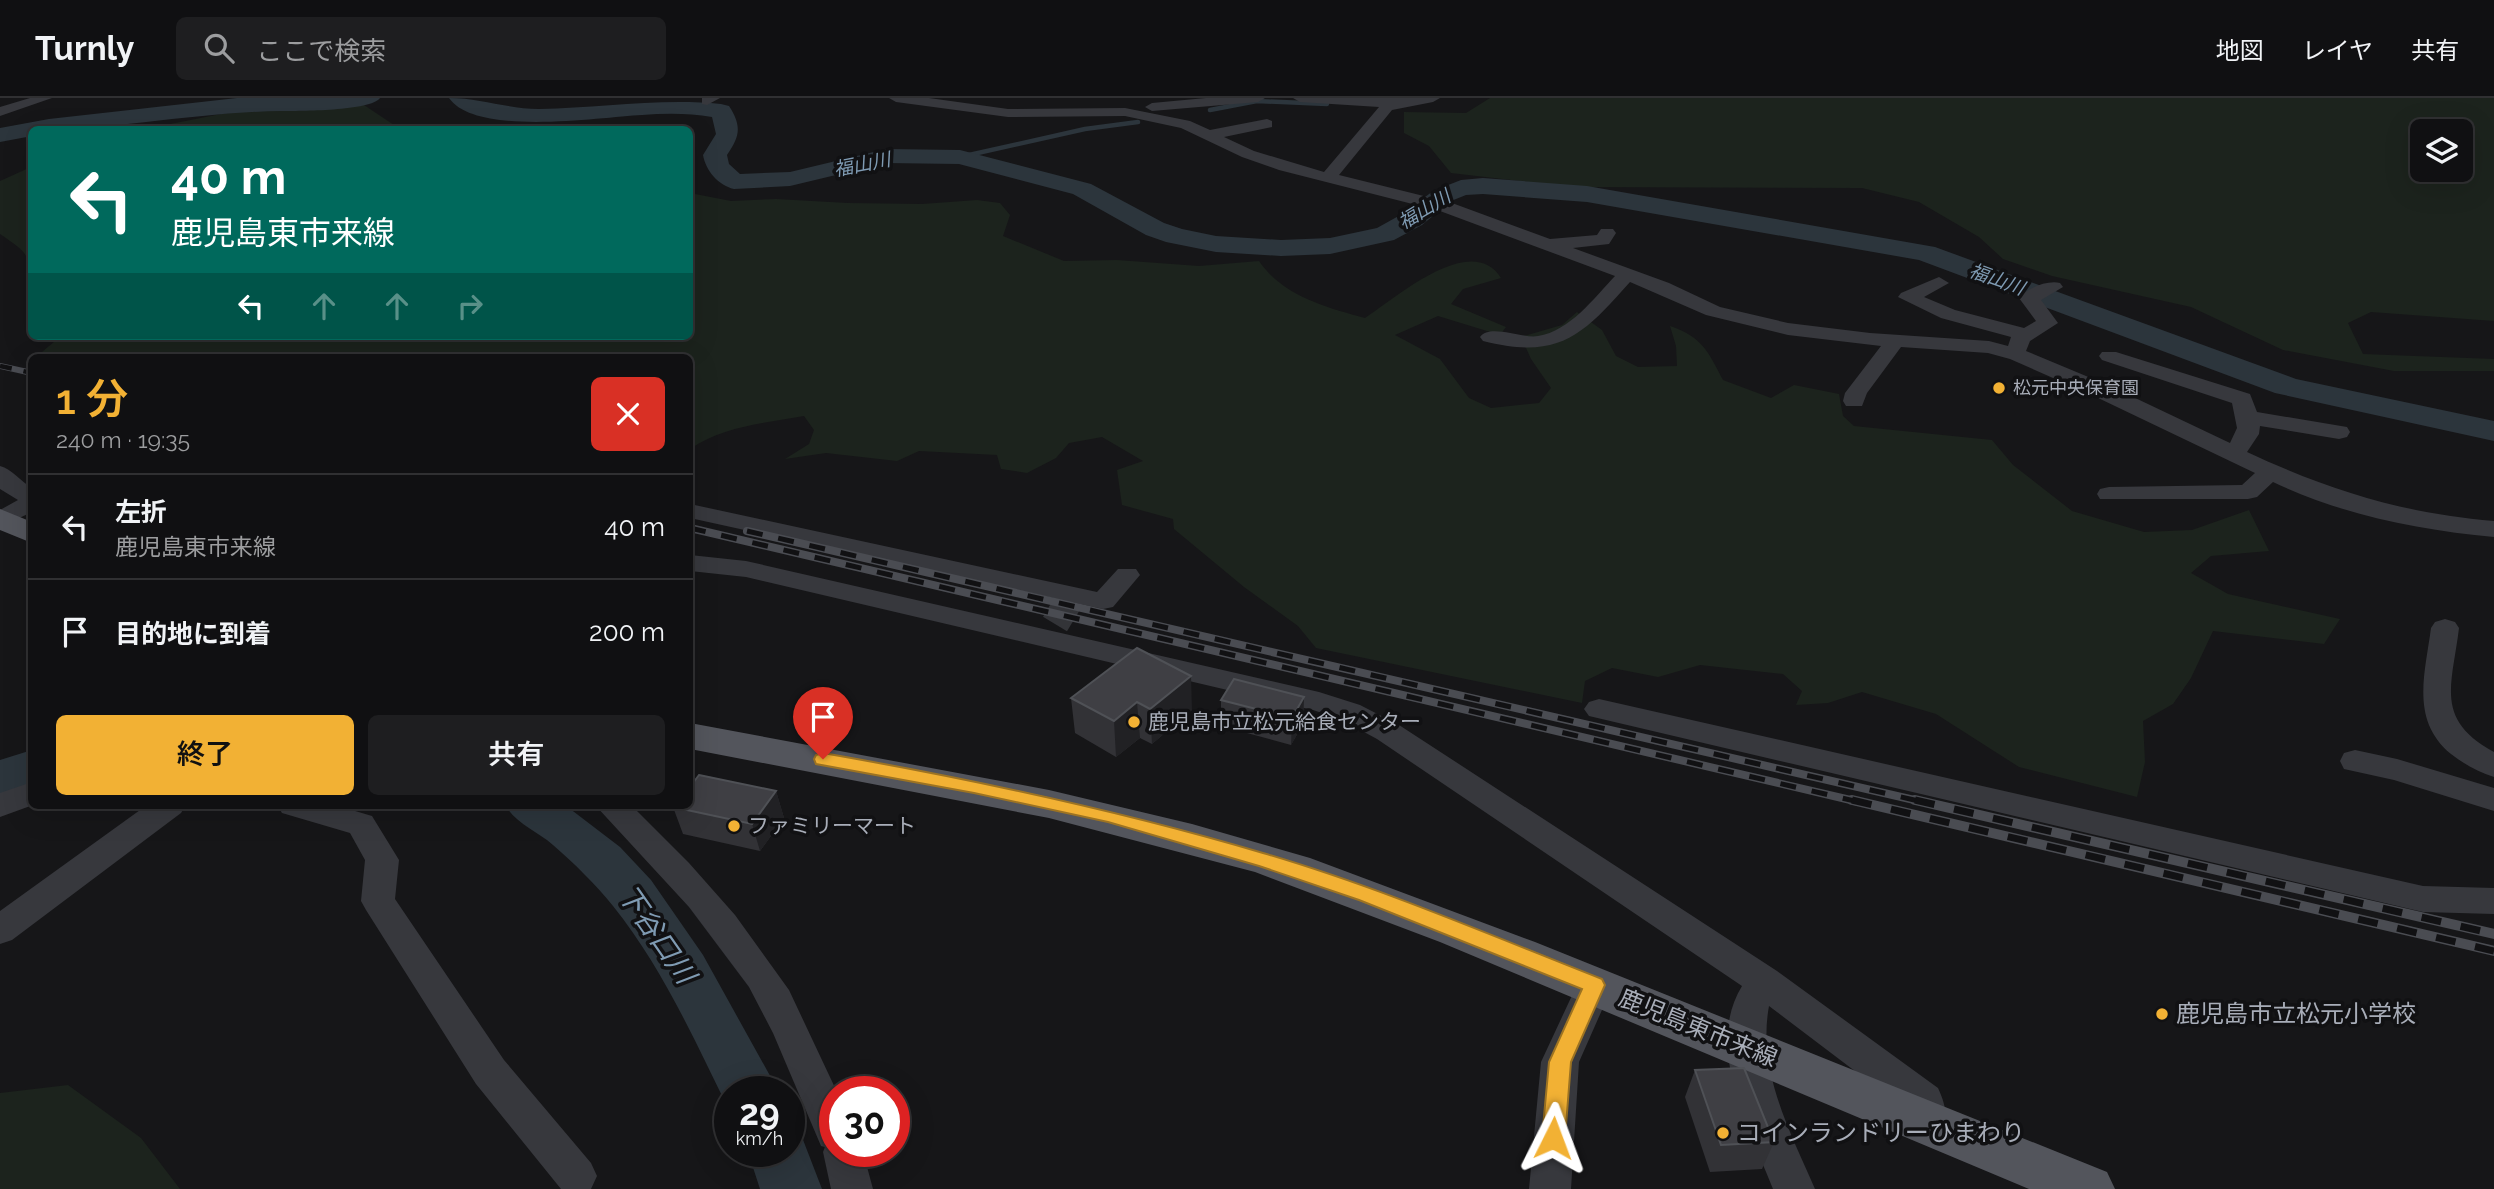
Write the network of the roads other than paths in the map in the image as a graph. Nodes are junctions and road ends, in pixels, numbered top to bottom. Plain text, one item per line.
1 (45, 98) edge
2 (896, 98) edge
3 (1258, 98) edge
4 (1300, 98) edge
5 (1433, 98) edge
6 (1390, 102) edge
7 (1192, 104) junction
8 (1096, 105) edge
9 (0, 112) edge
10 (1125, 112) junction
11 (1267, 124) dead end
12 (1205, 129) junction
13 (1326, 179) junction
14 (1607, 233) dead end
15 (1544, 244) junction
16 (1627, 274) junction
17 (1940, 284) dead end
18 (2053, 287) dead end
19 (1490, 337) dead end
20 (1895, 341) junction
21 (2021, 345) junction
22 (2109, 356) dead end
23 (1854, 401) dead end
24 (2248, 417) junction
25 (2339, 432) dead end
26 (2234, 454) junction
27 (2271, 472) junction
28 (0, 474) edge
29 (2109, 494) dead end
30 (28, 496) edge
31 (28, 504) edge
32 (693, 512) edge
33 (1, 519) edge
34 (2494, 529) edge
35 (28, 532) edge
36 (693, 563) edge
37 (1127, 575) dead end
38 (2445, 628) dead end
39 (1599, 709) dead end
40 (693, 737) edge
41 (2396, 755) dead end
42 (2355, 761) dead end
43 (2494, 766) edge
44 (2494, 779) edge
45 (28, 794) edge
46 (2494, 800) edge
47 (0, 804) edge
48 (165, 809) edge
49 (307, 809) edge
50 (616, 809) edge
51 (2494, 901) edge
52 (0, 930) edge
53 (1764, 982) junction
54 (1595, 985) junction
55 (1745, 1047) junction
56 (819, 1098) edge
57 (1927, 1124) junction
58 (847, 1167) edge
59 (576, 1176) dead end
60 (2030, 1177) edge
61 (852, 1189) edge
62 (1550, 1189) edge
63 (1794, 1189) edge
64 (2089, 1189) edge

1 - 9 street
2 - 8 street
3 - 7 street
4 - 6 street
5 - 6 street
6 - 13 street
7 - 10 street
7 - 12 street
8 - 10 street
10 - 12 street
11 - 12 street
12 - 13 street
13 - 15 street
14 - 15 street
15 - 16 street
16 - 19 street
16 - 20 street
17 - 21 street
18 - 21 street
20 - 21 street
20 - 23 street
21 - 26 street
22 - 24 street
24 - 25 street
24 - 26 street
26 - 27 street
27 - 29 street
27 - 34 street
28 - 30 street
31 - 33 street
32 - 37 street
33 - 35 main road
36 - 53 street
38 - 43 street
39 - 51 street
40 - 54 main road, 鹿児島東市来線
41 - 44 street
42 - 46 street
45 - 47 street
48 - 52 street
49 - 59 street
50 - 56 street
53 - 55 street
53 - 57 street
54 - 55 main road, 鹿児島東市来線
54 - 62 street
55 - 57 main road, 鹿児島東市来線
55 - 63 street
57 - 60 main road, 鹿児島東市来線
58 - 61 street
60 - 64 main road, 鹿児島東市来線

